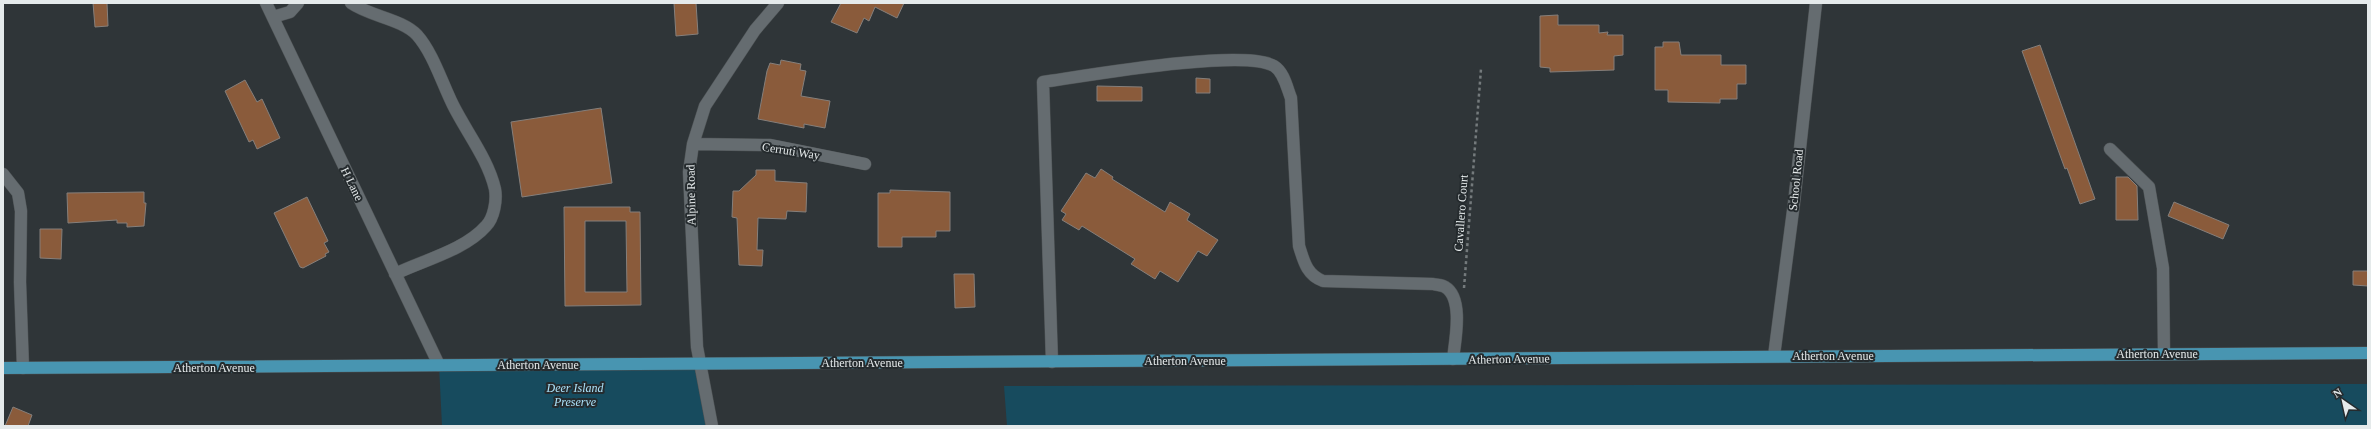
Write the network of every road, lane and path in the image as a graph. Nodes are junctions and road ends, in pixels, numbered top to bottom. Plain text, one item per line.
1 (266, 3) edge
2 (298, 3) edge
3 (351, 3) edge
4 (778, 3) edge
5 (1816, 3) edge
6 (273, 18) junction
7 (1481, 69) dead end
8 (693, 144) junction
9 (2110, 149) dead end
10 (865, 164) dead end
11 (3, 174) edge
12 (395, 274) junction
13 (1464, 296) dead end
14 (2368, 353) edge
15 (2164, 354) junction
16 (1774, 356) junction
17 (1453, 359) junction
18 (1052, 362) junction
19 (699, 364) junction
20 (439, 365) junction
21 (3, 368) edge
22 (23, 368) junction
23 (712, 426) edge

1 - 6 street, H Lane
2 - 6 street
3 - 12 street
4 - 8 street, Alpine Road
5 - 16 street, School Road
6 - 12 street, H Lane
7 - 13 path, Cavallero Court
8 - 10 street, Cerruti Way
8 - 19 street, Alpine Road
9 - 15 street
11 - 22 street
12 - 20 street, H Lane
14 - 15 main road, Atherton Avenue
15 - 16 main road, Atherton Avenue
16 - 17 main road, Atherton Avenue
17 - 18 main road, Atherton Avenue
17 - 18 street
18 - 19 main road, Atherton Avenue
19 - 20 main road, Atherton Avenue
19 - 23 street, Alpine Road
20 - 22 main road, Atherton Avenue
21 - 22 main road, Atherton Avenue

